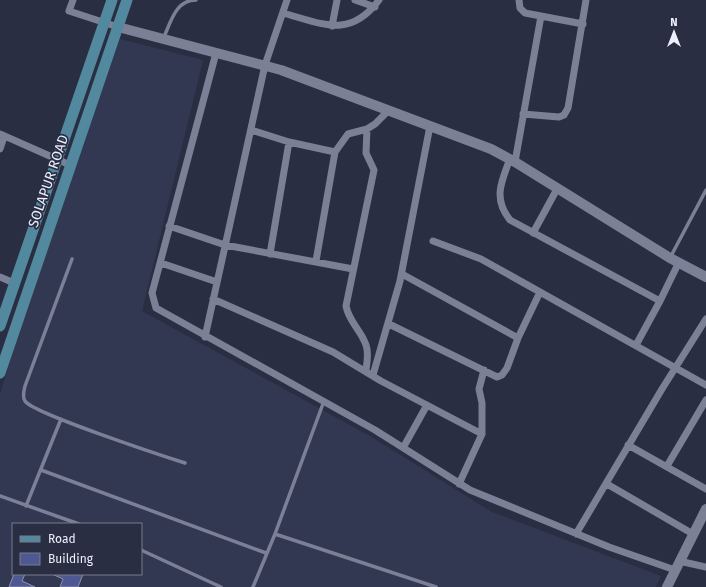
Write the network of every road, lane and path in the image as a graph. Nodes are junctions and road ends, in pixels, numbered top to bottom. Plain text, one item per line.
1 (73, 0) edge
2 (112, 0) edge
3 (127, 0) edge
4 (196, 0) edge
5 (287, 0) edge
6 (337, 0) edge
7 (355, 0) edge
8 (379, 0) edge
9 (519, 0) edge
10 (586, 0) edge
11 (374, 7) junction
12 (283, 13) junction
13 (541, 16) junction
14 (104, 23) junction
15 (583, 24) junction
16 (332, 26) junction
17 (118, 28) junction
18 (163, 38) junction
19 (216, 53) junction
20 (265, 65) junction
21 (388, 110) junction
22 (523, 114) junction
23 (430, 126) junction
24 (367, 129) junction
25 (251, 130) junction
26 (2, 136) edge
27 (289, 142) junction
28 (0, 149) edge
29 (335, 152) junction
30 (56, 159) junction
31 (513, 160) junction
32 (70, 165) junction
33 (557, 189) junction
34 (706, 190) edge
35 (169, 226) junction
36 (532, 233) junction
37 (433, 241) dead end
38 (225, 245) junction
39 (270, 254) junction
40 (72, 259) dead end
41 (674, 260) junction
42 (316, 261) junction
43 (161, 263) junction
44 (353, 269) junction
45 (402, 274) junction
46 (0, 277) edge
47 (706, 277) edge
48 (14, 282) junction
49 (217, 282) junction
50 (540, 292) junction
51 (213, 299) junction
52 (660, 302) junction
53 (706, 318) edge
54 (389, 324) junction
55 (0, 326) edge
56 (205, 337) junction
57 (518, 338) junction
58 (636, 345) junction
59 (675, 367) junction
60 (366, 370) junction
61 (484, 370) junction
62 (0, 373) edge
63 (374, 375) junction
64 (706, 385) edge
65 (706, 400) edge
66 (324, 401) junction
67 (427, 405) junction
68 (61, 419) junction
69 (482, 434) junction
70 (628, 445) junction
71 (403, 448) junction
72 (185, 463) dead end
73 (667, 466) junction
74 (41, 470) junction
75 (459, 484) junction
76 (607, 484) junction
77 (706, 489) edge
78 (0, 496) edge
79 (26, 506) junction
80 (706, 510) edge
81 (76, 523) edge
82 (275, 534) junction
83 (576, 534) junction
84 (693, 534) junction
85 (142, 550) edge
86 (266, 553) junction
87 (677, 566) junction
88 (706, 567) edge
89 (221, 587) edge
90 (253, 587) edge
91 (436, 587) edge
92 (667, 587) edge

1 - 14 street
2 - 14 main road, SOLAPUR ROAD
3 - 17 main road, SOLAPUR ROAD
4 - 18 lane
5 - 12 street
6 - 16 street
7 - 11 street
8 - 11 street
9 - 13 street
10 - 15 street
11 - 16 street
12 - 16 street
12 - 20 street
13 - 15 street
13 - 22 street
14 - 17 street
14 - 30 main road, SOLAPUR ROAD
15 - 22 street
17 - 18 street
17 - 32 main road, SOLAPUR ROAD
18 - 19 street
19 - 20 street
19 - 35 street
20 - 21 street
20 - 25 street
21 - 23 street
21 - 24 street
22 - 31 street
23 - 31 street
23 - 45 street
24 - 29 street
24 - 44 street
25 - 27 street
25 - 38 street
26 - 28 street
26 - 30 street
27 - 29 street
27 - 39 street
29 - 42 street
30 - 32 street
30 - 48 main road, SOLAPUR ROAD
31 - 33 street
31 - 36 street
32 - 62 main road, SOLAPUR ROAD
33 - 36 street
33 - 41 street
34 - 41 lane
35 - 38 street
35 - 43 street
36 - 52 street
37 - 50 street
38 - 39 street
38 - 49 street
39 - 42 street
40 - 68 lane
41 - 47 street
41 - 52 street
42 - 44 street
43 - 49 street
43 - 56 street
44 - 60 street
45 - 54 street
45 - 57 street
46 - 48 street
48 - 55 main road, SOLAPUR ROAD
49 - 51 street
50 - 57 street
50 - 58 street
51 - 56 street
51 - 60 street
52 - 58 street
53 - 59 street
54 - 61 street
54 - 63 street
56 - 66 street
57 - 61 street
58 - 59 street
59 - 64 street
59 - 70 street
60 - 63 street
61 - 69 street
63 - 67 street
65 - 73 street
66 - 71 street
66 - 82 lane
67 - 69 street
67 - 71 street
68 - 72 lane
68 - 74 lane
69 - 75 street
70 - 73 street
70 - 76 street
71 - 75 street
73 - 77 street
74 - 79 lane
74 - 86 lane
75 - 83 street
76 - 83 street
76 - 84 street
78 - 79 lane
79 - 81 lane
80 - 84 street
82 - 86 lane
82 - 91 lane
83 - 87 street
84 - 87 street
85 - 89 lane
86 - 90 lane
87 - 88 street
87 - 92 street

